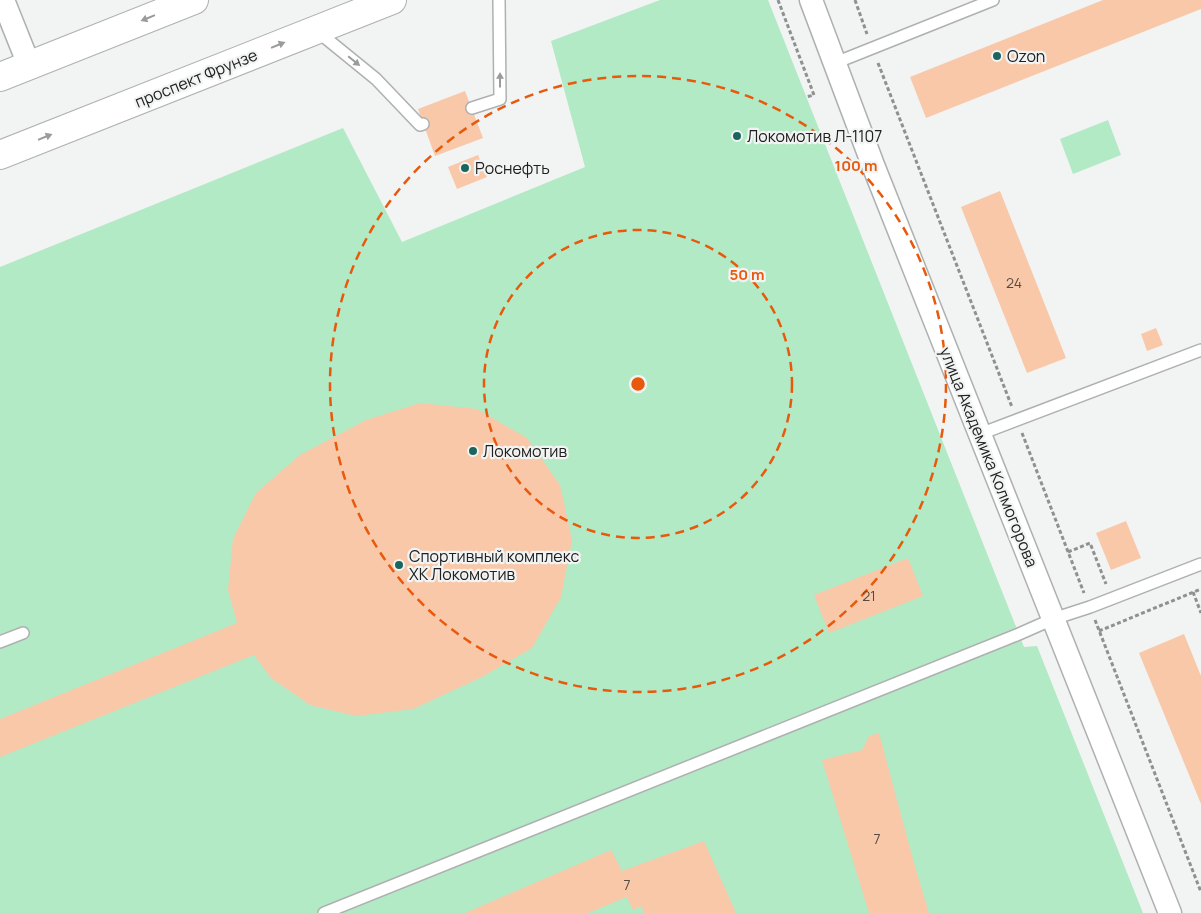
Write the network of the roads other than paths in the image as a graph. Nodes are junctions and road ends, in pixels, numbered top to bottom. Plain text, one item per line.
1 (3, 0) edge
2 (194, 0) edge
3 (392, 0) edge
4 (499, 0) edge
5 (811, 0) edge
6 (993, 0) edge
7 (316, 30) junction
8 (835, 63) junction
9 (29, 65) junction
10 (0, 77) edge
11 (472, 108) dead end
12 (423, 124) dead end
13 (0, 155) edge
14 (1201, 350) edge
15 (980, 434) junction
16 (1201, 564) edge
17 (1053, 619) junction
18 (23, 633) dead end
19 (0, 642) edge
20 (324, 913) edge
21 (1170, 913) edge

1 - 9 street
2 -> 9 main road
3 - 7 main road, проспект Фрунзе
11 -> 4 lane
5 - 8 street, улица Академика Колмогорова
6 - 8 lane
7 -> 12 lane
13 -> 7 main road, проспект Фрунзе
8 - 15 street, улица Академика Колмогорова
9 - 10 main road
14 - 15 lane
15 - 17 street, улица Академика Колмогорова
16 - 17 lane
17 - 20 lane
17 - 21 street, улица Академика Колмогорова
18 - 19 lane

